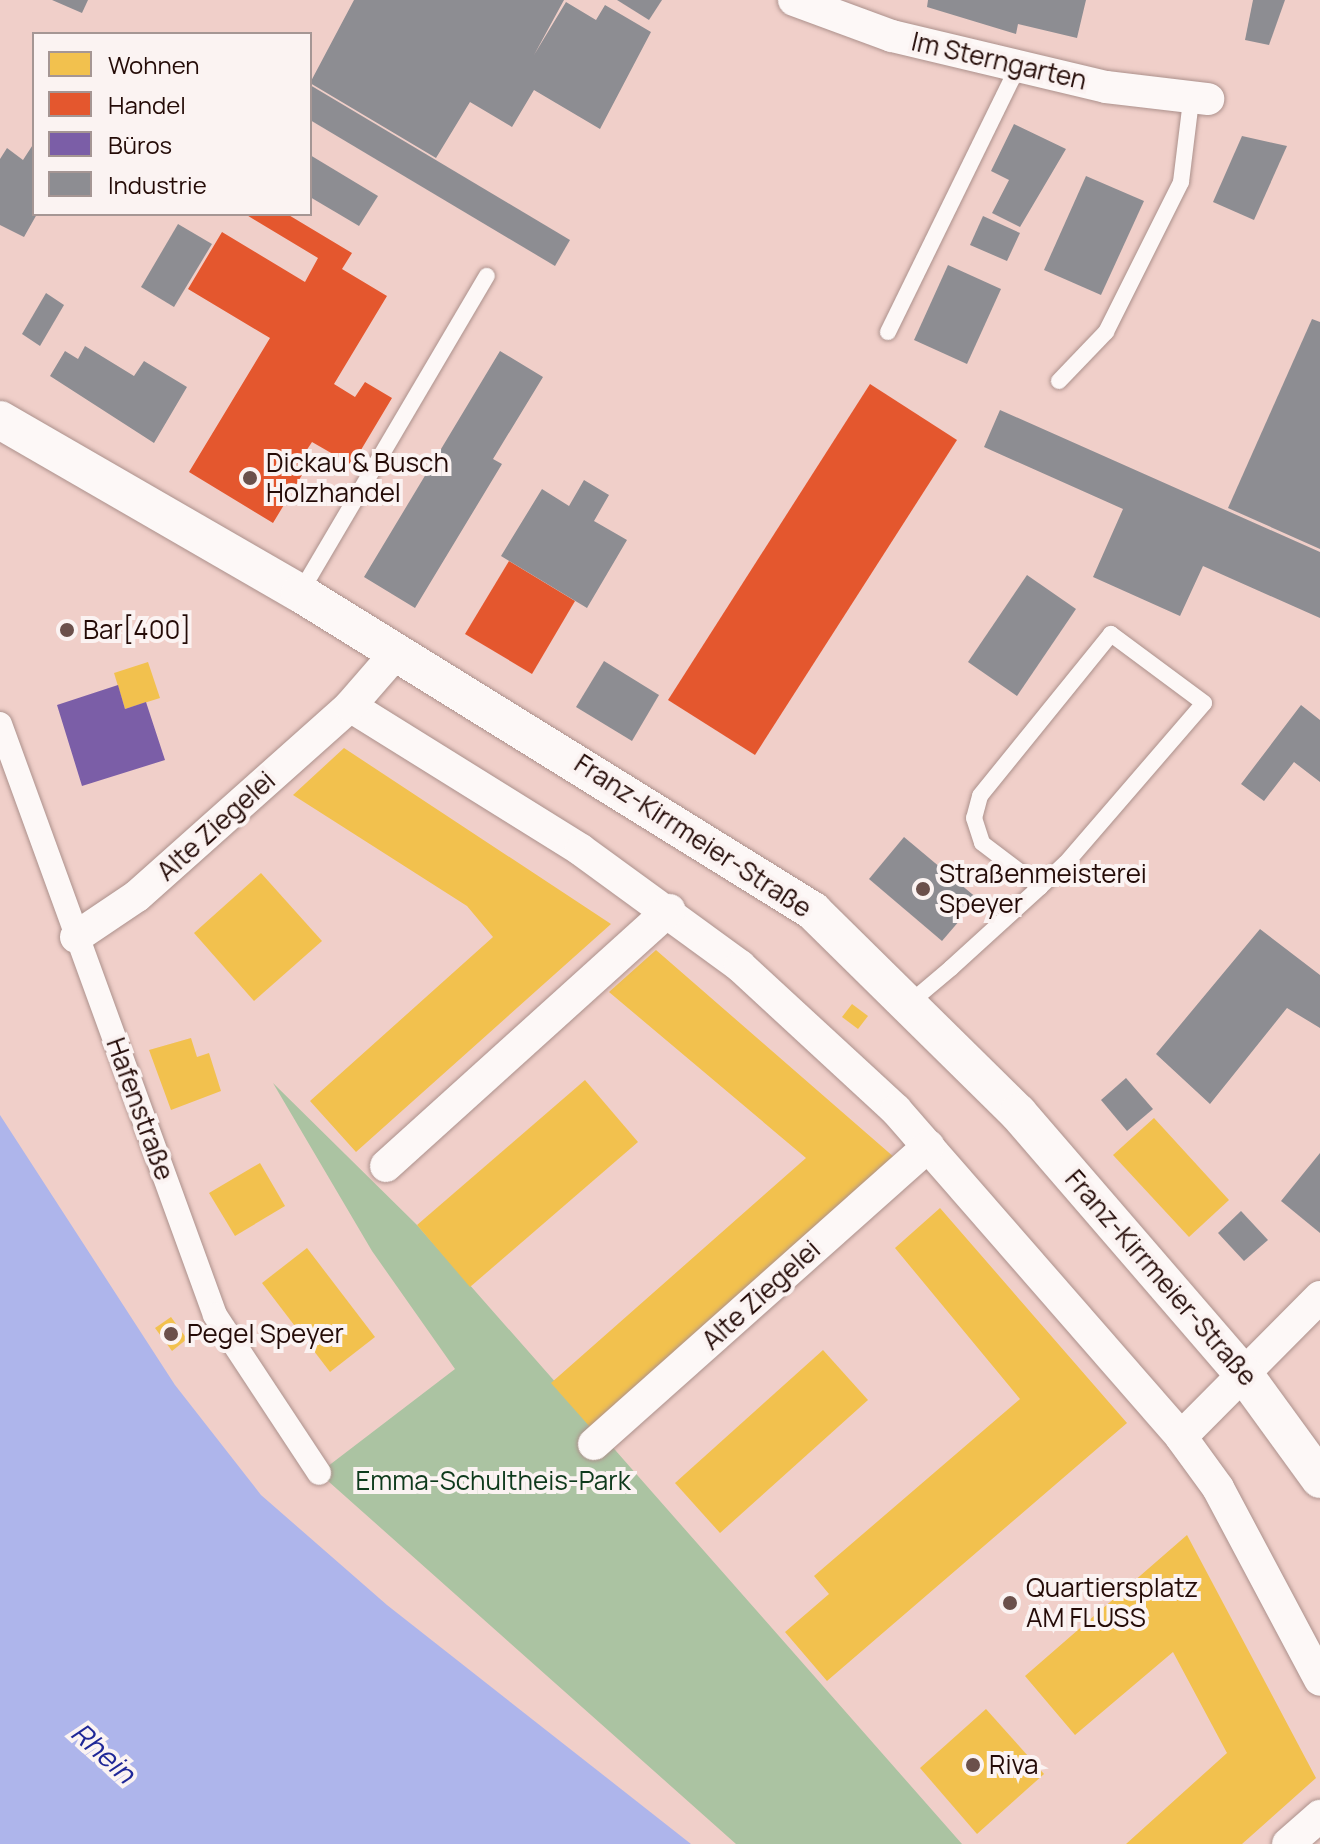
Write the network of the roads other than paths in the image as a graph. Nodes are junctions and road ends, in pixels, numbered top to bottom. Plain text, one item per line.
1 (794, 0) edge
2 (1019, 65) junction
3 (1199, 100) joint
4 (487, 276) dead end
5 (888, 332) dead end
6 (1059, 381) dead end
7 (0, 420) edge
8 (300, 593) junction
9 (396, 653) junction
10 (350, 706) junction
11 (0, 724) edge
12 (1040, 887) junction
13 (669, 910) junction
14 (76, 937) junction
15 (912, 1001) junction
16 (928, 1146) junction
17 (386, 1166) dead end
18 (1320, 1297) edge
19 (1246, 1377) junction
20 (1181, 1437) junction
21 (594, 1444) dead end
22 (319, 1473) dead end
23 (1320, 1479) edge
24 (1320, 1680) edge
25 (1320, 1816) edge
26 (1288, 1844) edge

1 - 2 street, Im Sterngarten
2 - 3 street, Im Sterngarten
2 - 5 lane
3 - 6 lane
4 - 8 lane
7 - 8 street, Franz-Kirrmeier-Straße
8 - 9 street, Franz-Kirrmeier-Straße
9 - 10 street, Alte Ziegelei
9 - 15 street, Franz-Kirrmeier-Straße
10 - 13 street
10 - 14 street, Alte Ziegelei
11 - 14 street, Hafenstraße
12 - 12 lane
12 - 15 lane
13 - 16 street
13 - 17 street
14 - 22 street, Hafenstraße
15 - 19 street, Franz-Kirrmeier-Straße
16 - 20 street
16 - 21 street, Alte Ziegelei
18 - 19 street
19 - 20 street
19 - 23 street, Franz-Kirrmeier-Straße
20 - 24 street
25 - 26 street

